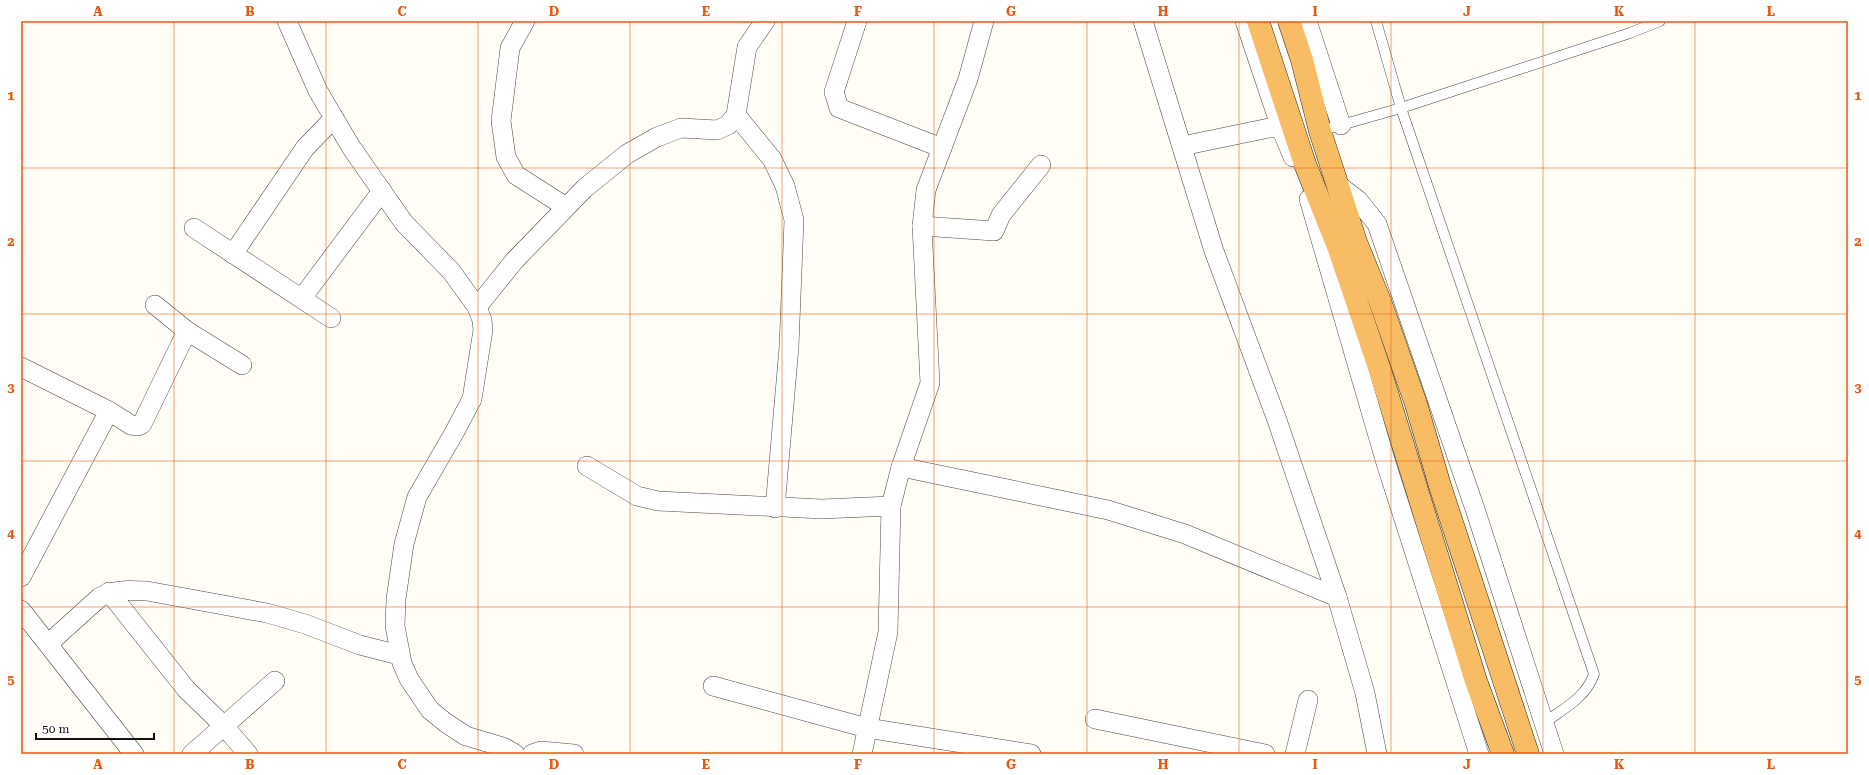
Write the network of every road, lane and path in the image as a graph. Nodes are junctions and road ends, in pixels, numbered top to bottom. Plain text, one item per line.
1 (287, 21) edge
2 (525, 21) edge
3 (765, 21) edge
4 (857, 21) edge
5 (984, 21) edge
6 (1143, 21) edge
7 (1245, 21) edge
8 (1258, 21) edge
9 (1289, 21) edge
10 (1307, 21) edge
11 (1376, 21) edge
12 (1660, 21) edge
13 (1401, 108) junction
14 (736, 115) junction
15 (334, 118) junction
16 (1342, 125) junction
17 (1287, 128) junction
18 (1320, 131) junction
19 (1182, 146) junction
20 (942, 148) junction
21 (1041, 165) dead end
22 (1338, 185) junction
23 (382, 191) junction
24 (566, 208) junction
25 (922, 226) junction
26 (194, 228) dead end
27 (233, 254) junction
28 (302, 298) junction
29 (155, 305) dead end
30 (477, 307) junction
31 (331, 318) dead end
32 (187, 331) junction
33 (242, 365) dead end
34 (21, 367) edge
35 (109, 411) junction
36 (587, 466) dead end
37 (901, 467) junction
38 (891, 506) junction
39 (775, 508) junction
40 (21, 577) edge
41 (109, 592) junction
42 (1338, 597) junction
43 (21, 610) edge
44 (48, 644) junction
45 (399, 655) junction
46 (275, 681) dead end
47 (713, 686) dead end
48 (1308, 700) dead end
49 (1095, 719) dead end
50 (1544, 723) junction
51 (224, 726) junction
52 (867, 728) junction
53 (134, 754) edge
54 (192, 754) edge
55 (248, 754) edge
56 (515, 754) edge
57 (532, 754) edge
58 (574, 754) edge
59 (862, 754) edge
60 (1031, 754) edge
61 (1265, 754) edge
62 (1295, 754) edge
63 (1377, 754) edge
64 (1479, 754) edge
65 (1503, 754) edge
66 (1528, 754) edge
67 (1554, 754) edge

1 - 15 street
2 - 24 street
3 - 14 street
4 - 20 street
5 - 20 street
6 - 19 street
7 - 17 street
8 - 17 highway
9 - 18 highway
10 - 16 street
11 - 13 lane
12 - 13 lane
13 - 16 lane
13 - 50 lane
14 - 24 street
14 - 39 street
15 - 23 street
15 - 27 street
16 - 18 lane
17 - 19 street
17 - 64 street
17 - 65 highway
18 - 22 highway
19 - 42 street
20 - 25 street
21 - 25 street
22 - 50 street
22 - 66 highway
23 - 28 street
23 - 30 street
24 - 30 street
25 - 37 street
26 - 27 street
27 - 28 street
28 - 31 street
29 - 32 street
30 - 45 street
32 - 33 street
32 - 35 street
34 - 35 street
35 - 40 street
36 - 39 street
37 - 38 street
37 - 42 street
38 - 39 street
38 - 52 street
41 - 44 street
41 - 45 street
41 - 51 street
42 - 63 street
43 - 44 street
44 - 53 street
45 - 56 street
46 - 51 street
47 - 52 street
48 - 62 street
49 - 61 street
50 - 67 street
51 - 54 street
51 - 55 street
52 - 59 street
52 - 60 street
57 - 58 street

